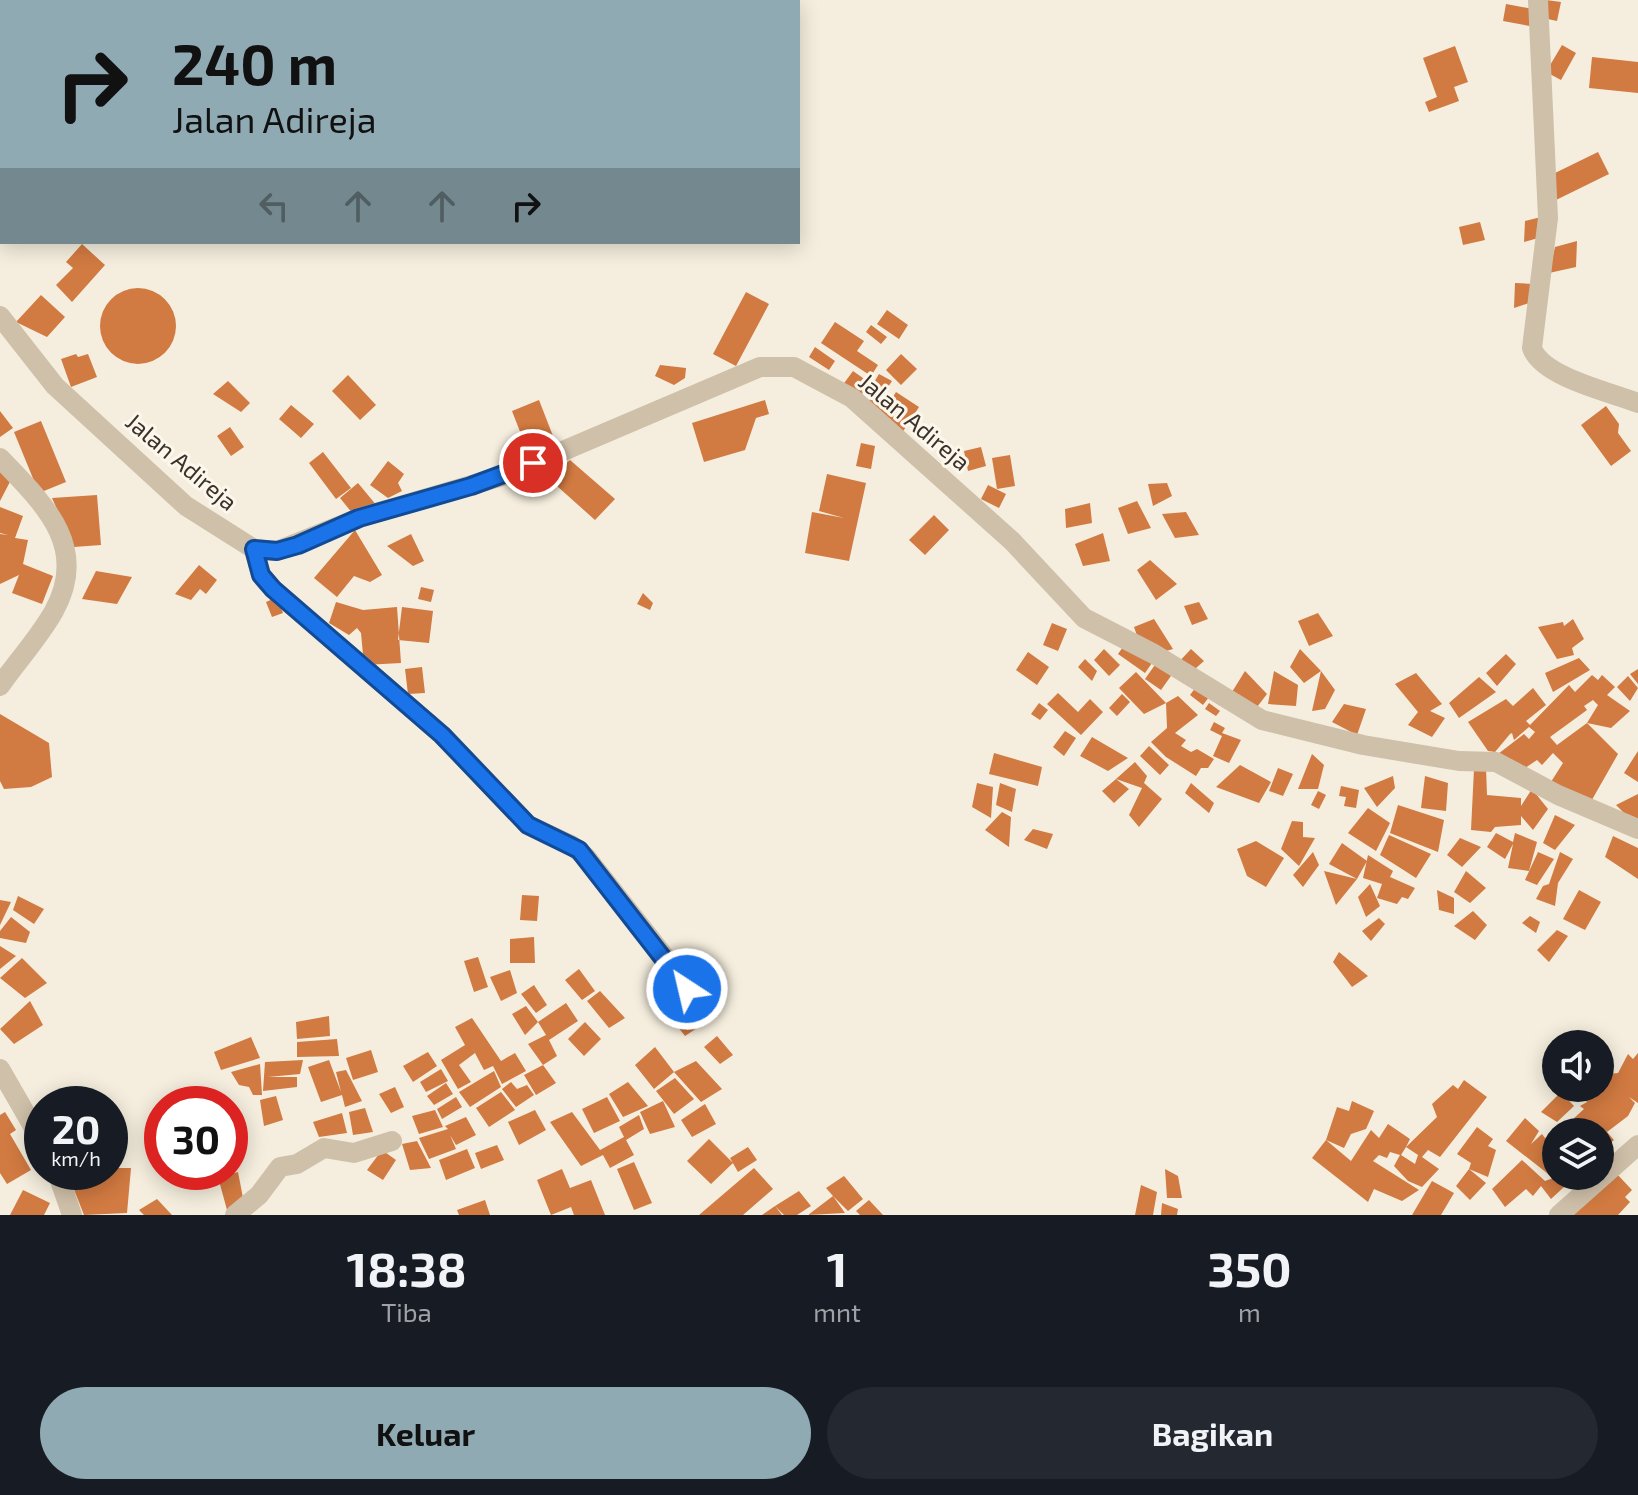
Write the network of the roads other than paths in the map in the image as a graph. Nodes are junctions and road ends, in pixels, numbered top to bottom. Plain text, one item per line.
1 (1538, 0) edge
2 (0, 316) edge
3 (1638, 403) edge
4 (0, 458) edge
5 (254, 549) junction
6 (0, 686) edge
7 (1638, 829) edge
8 (668, 1009) dead end
9 (0, 1069) edge
10 (24, 1111) edge
11 (392, 1141) dead end
12 (1638, 1145) edge
13 (63, 1190) edge
14 (72, 1215) edge
15 (235, 1215) edge
16 (1559, 1215) edge

1 - 3 street
2 - 5 street, Jalan Adireja
4 - 6 street
5 - 7 street, Jalan Adireja
5 - 8 street
9 - 10 street
11 - 15 street
12 - 16 street
13 - 14 street

